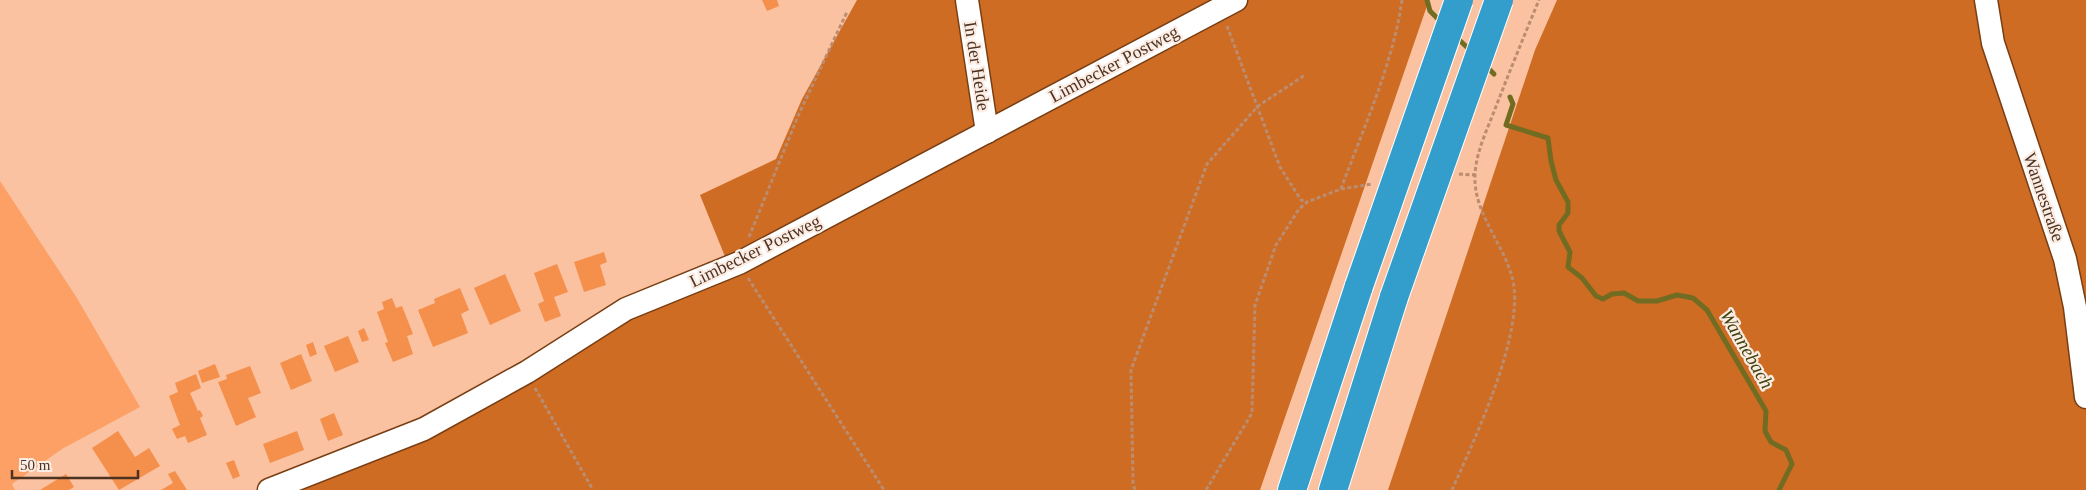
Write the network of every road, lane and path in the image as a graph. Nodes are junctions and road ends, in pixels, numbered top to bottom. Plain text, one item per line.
1 (967, 0) edge
2 (1402, 0) edge
3 (1459, 0) edge
4 (1499, 0) edge
5 (1539, 0) edge
6 (1986, 0) edge
7 (1228, 4) edge
8 (847, 12) dead end
9 (1305, 75) dead end
10 (1258, 106) junction
11 (987, 132) junction
12 (1455, 173) dead end
13 (1475, 175) junction
14 (1379, 183) dead end
15 (1341, 190) junction
16 (1306, 202) junction
17 (739, 263) junction
18 (2080, 310) edge
19 (527, 372) junction
20 (2086, 397) edge
21 (269, 490) edge
22 (592, 490) edge
23 (884, 490) edge
24 (1135, 490) edge
25 (1206, 490) edge
26 (1292, 490) edge
27 (1333, 490) edge
28 (1452, 490) edge

1 - 11 street, In der Heide
2 - 15 path
3 - 26 highway, bridge
4 - 27 highway, bridge
5 - 13 path
6 - 18 street, Wannestraße
7 - 10 path
7 - 11 street, Limbecker Postweg
8 - 17 path
9 - 10 path
10 - 16 path
10 - 24 path
11 - 17 street, Limbecker Postweg
12 - 13 path
13 - 28 path
14 - 15 path
15 - 16 path
16 - 25 path
17 - 19 street, Limbecker Postweg
17 - 23 path
18 - 20 street, Wannestraße
19 - 21 street, Limbecker Postweg
19 - 22 path

